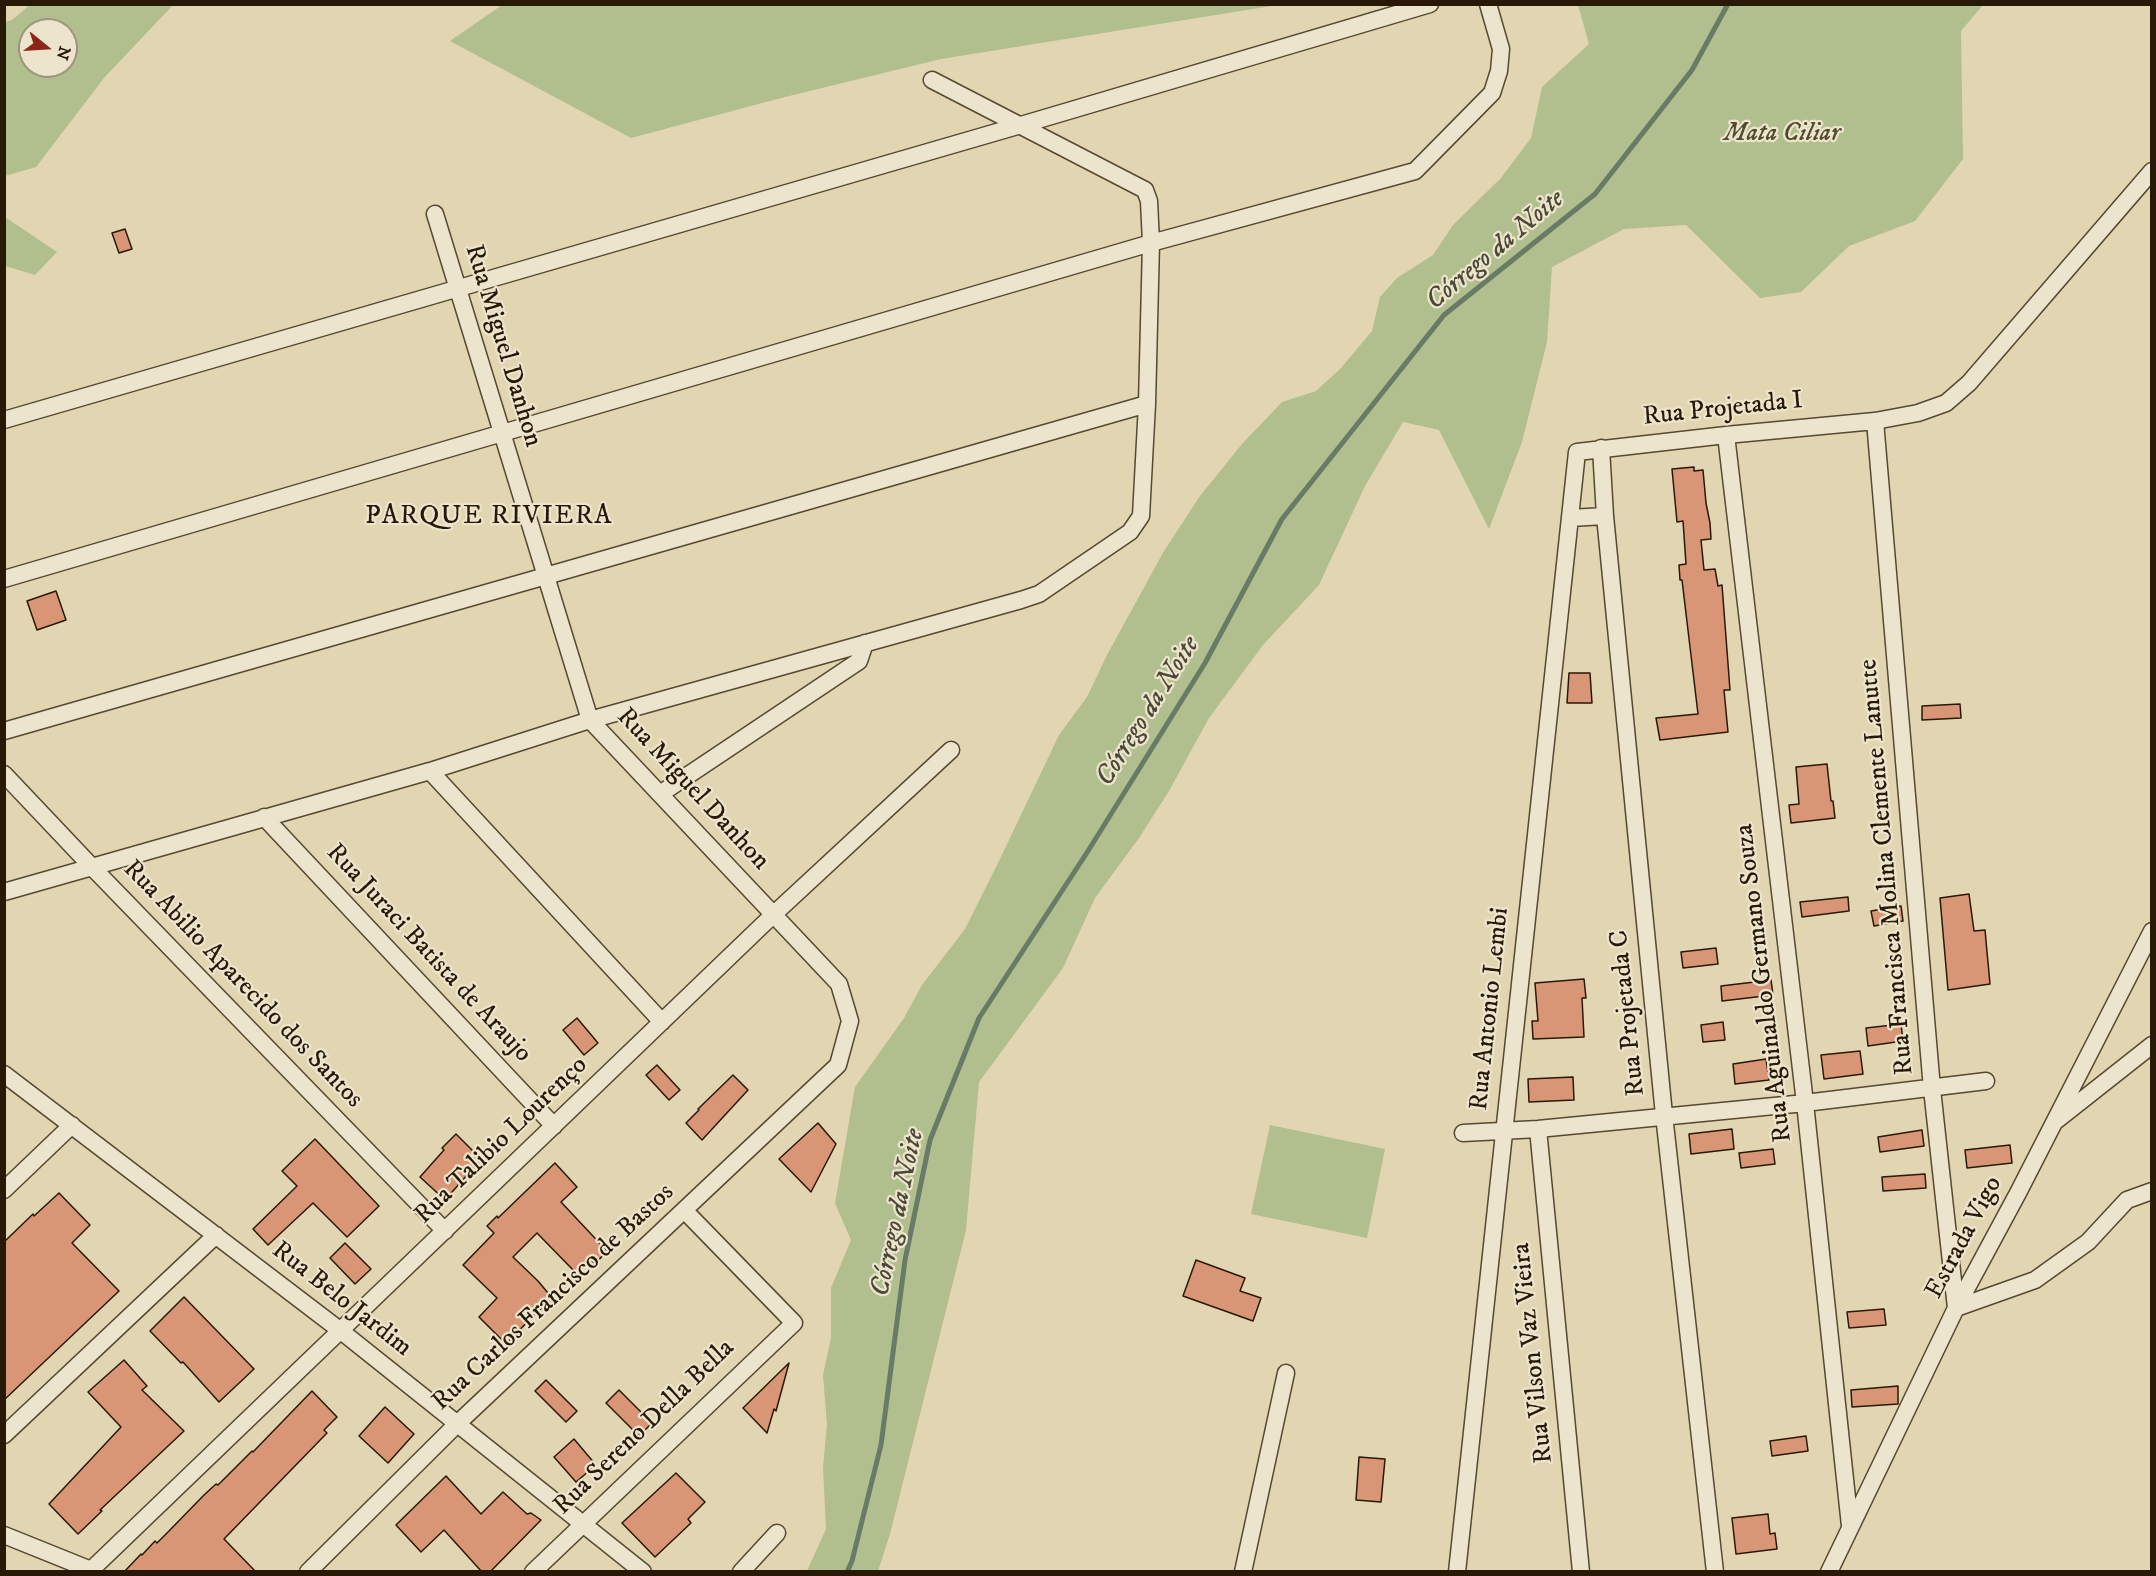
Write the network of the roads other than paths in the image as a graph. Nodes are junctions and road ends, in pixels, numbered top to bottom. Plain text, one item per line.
1 (1430, 4) edge
2 (1488, 4) edge
3 (932, 80) dead end
4 (1022, 125) junction
5 (2151, 171) edge
6 (435, 214) dead end
7 (1151, 243) junction
8 (458, 288) junction
9 (1147, 404) junction
10 (4, 420) edge
11 (1875, 421) junction
12 (502, 433) junction
13 (1726, 435) junction
14 (1601, 448) junction
15 (1577, 452) joint
16 (1605, 516) junction
17 (1569, 518) junction
18 (545, 575) junction
19 (4, 579) edge
20 (865, 644) junction
21 (590, 720) junction
22 (4, 731) edge
23 (951, 750) dead end
24 (430, 771) junction
25 (4, 774) edge
26 (660, 794) junction
27 (264, 817) junction
28 (92, 867) junction
29 (4, 892) edge
30 (774, 914) junction
31 (2151, 930) edge
32 (662, 1022) junction
33 (2151, 1045) edge
34 (838, 1065) joint
35 (4, 1074) edge
36 (1986, 1081) dead end
37 (1932, 1089) junction
38 (1805, 1103) junction
39 (1664, 1115) junction
40 (2054, 1122) junction
41 (72, 1125) junction
42 (554, 1126) junction
43 (1538, 1129) junction
44 (1503, 1131) junction
45 (1463, 1133) dead end
46 (4, 1190) edge
47 (2151, 1191) edge
48 (684, 1210) junction
49 (445, 1232) junction
50 (216, 1235) junction
51 (1956, 1308) junction
52 (341, 1331) junction
53 (1286, 1373) dead end
54 (457, 1425) junction
55 (4, 1435) edge
56 (582, 1523) junction
57 (1850, 1526) junction
58 (777, 1533) dead end
59 (4, 1535) edge
60 (91, 1570) edge
61 (308, 1572) edge
62 (533, 1572) edge
63 (642, 1572) edge
64 (741, 1572) edge
65 (1243, 1572) edge
66 (1456, 1572) edge
67 (1581, 1572) edge
68 (1715, 1572) edge
69 (1829, 1572) edge

1 - 4 street
2 - 7 street
3 - 4 street
4 - 7 street
4 - 8 street
5 - 11 street, Rua Projetada I
6 - 8 street, Rua Miguel Danhon
7 - 9 street
7 - 12 street
8 - 10 street
8 - 12 street, Rua Miguel Danhon
9 - 18 street
9 - 20 street
11 - 13 street, Rua Projetada I
11 - 37 street, Rua Francisca Molina Clemente Lanutte
12 - 18 street, Rua Miguel Danhon
12 - 19 street
13 - 14 street, Rua Projetada I
13 - 38 street, Rua Aguinaldo Germano Souza
14 - 15 street, Rua Projetada I
14 - 16 street, Rua Projetada C
15 - 17 street, Rua Antonio Lembi
16 - 17 street
16 - 39 street, Rua Projetada C
17 - 44 street, Rua Antonio Lembi
18 - 21 street, Rua Miguel Danhon
18 - 22 street
20 - 21 street
20 - 26 street
21 - 24 street
21 - 26 street, Rua Miguel Danhon
23 - 30 street, Rua Talibio Lourenço
24 - 27 street
24 - 32 street
25 - 28 street, Rua Abilio Aparecido dos Santos
26 - 30 street, Rua Miguel Danhon
27 - 28 street
27 - 42 street, Rua Juraci Batista de Araujo
28 - 29 street
28 - 49 street, Rua Abilio Aparecido dos Santos
30 - 32 street, Rua Talibio Lourenço
30 - 34 street, Rua Miguel Danhon
31 - 40 street, Estrada Vigo
32 - 42 street, Rua Talibio Lourenço
33 - 40 street
34 - 48 street, Rua Carlos Francisco de Bastos
35 - 41 street, Rua Belo Jardim
36 - 37 street
37 - 38 street
37 - 51 street, Rua Francisca Molina Clemente Lanutte
38 - 39 street
38 - 57 street, Rua Aguinaldo Germano Souza
39 - 43 street
39 - 68 street, Rua Projetada C
40 - 51 street, Estrada Vigo
41 - 46 street
41 - 50 street, Rua Belo Jardim
42 - 49 street, Rua Talibio Lourenço
43 - 44 street
43 - 67 street, Rua Vilson Vaz Vieira
44 - 45 street
44 - 66 street, Rua Antonio Lembi
47 - 51 street
48 - 54 street, Rua Carlos Francisco de Bastos
48 - 56 street, Rua Sereno Della Bella
49 - 52 street, Rua Talibio Lourenço
50 - 52 street, Rua Belo Jardim
50 - 55 street
51 - 57 street, Estrada Vigo
52 - 54 street, Rua Belo Jardim
52 - 60 street, Rua Talibio Lourenço
53 - 65 street
54 - 56 street, Rua Belo Jardim
54 - 61 street, Rua Carlos Francisco de Bastos
56 - 62 street, Rua Sereno Della Bella
56 - 63 street, Rua Belo Jardim
57 - 69 street, Estrada Vigo
58 - 64 street
59 - 60 street

